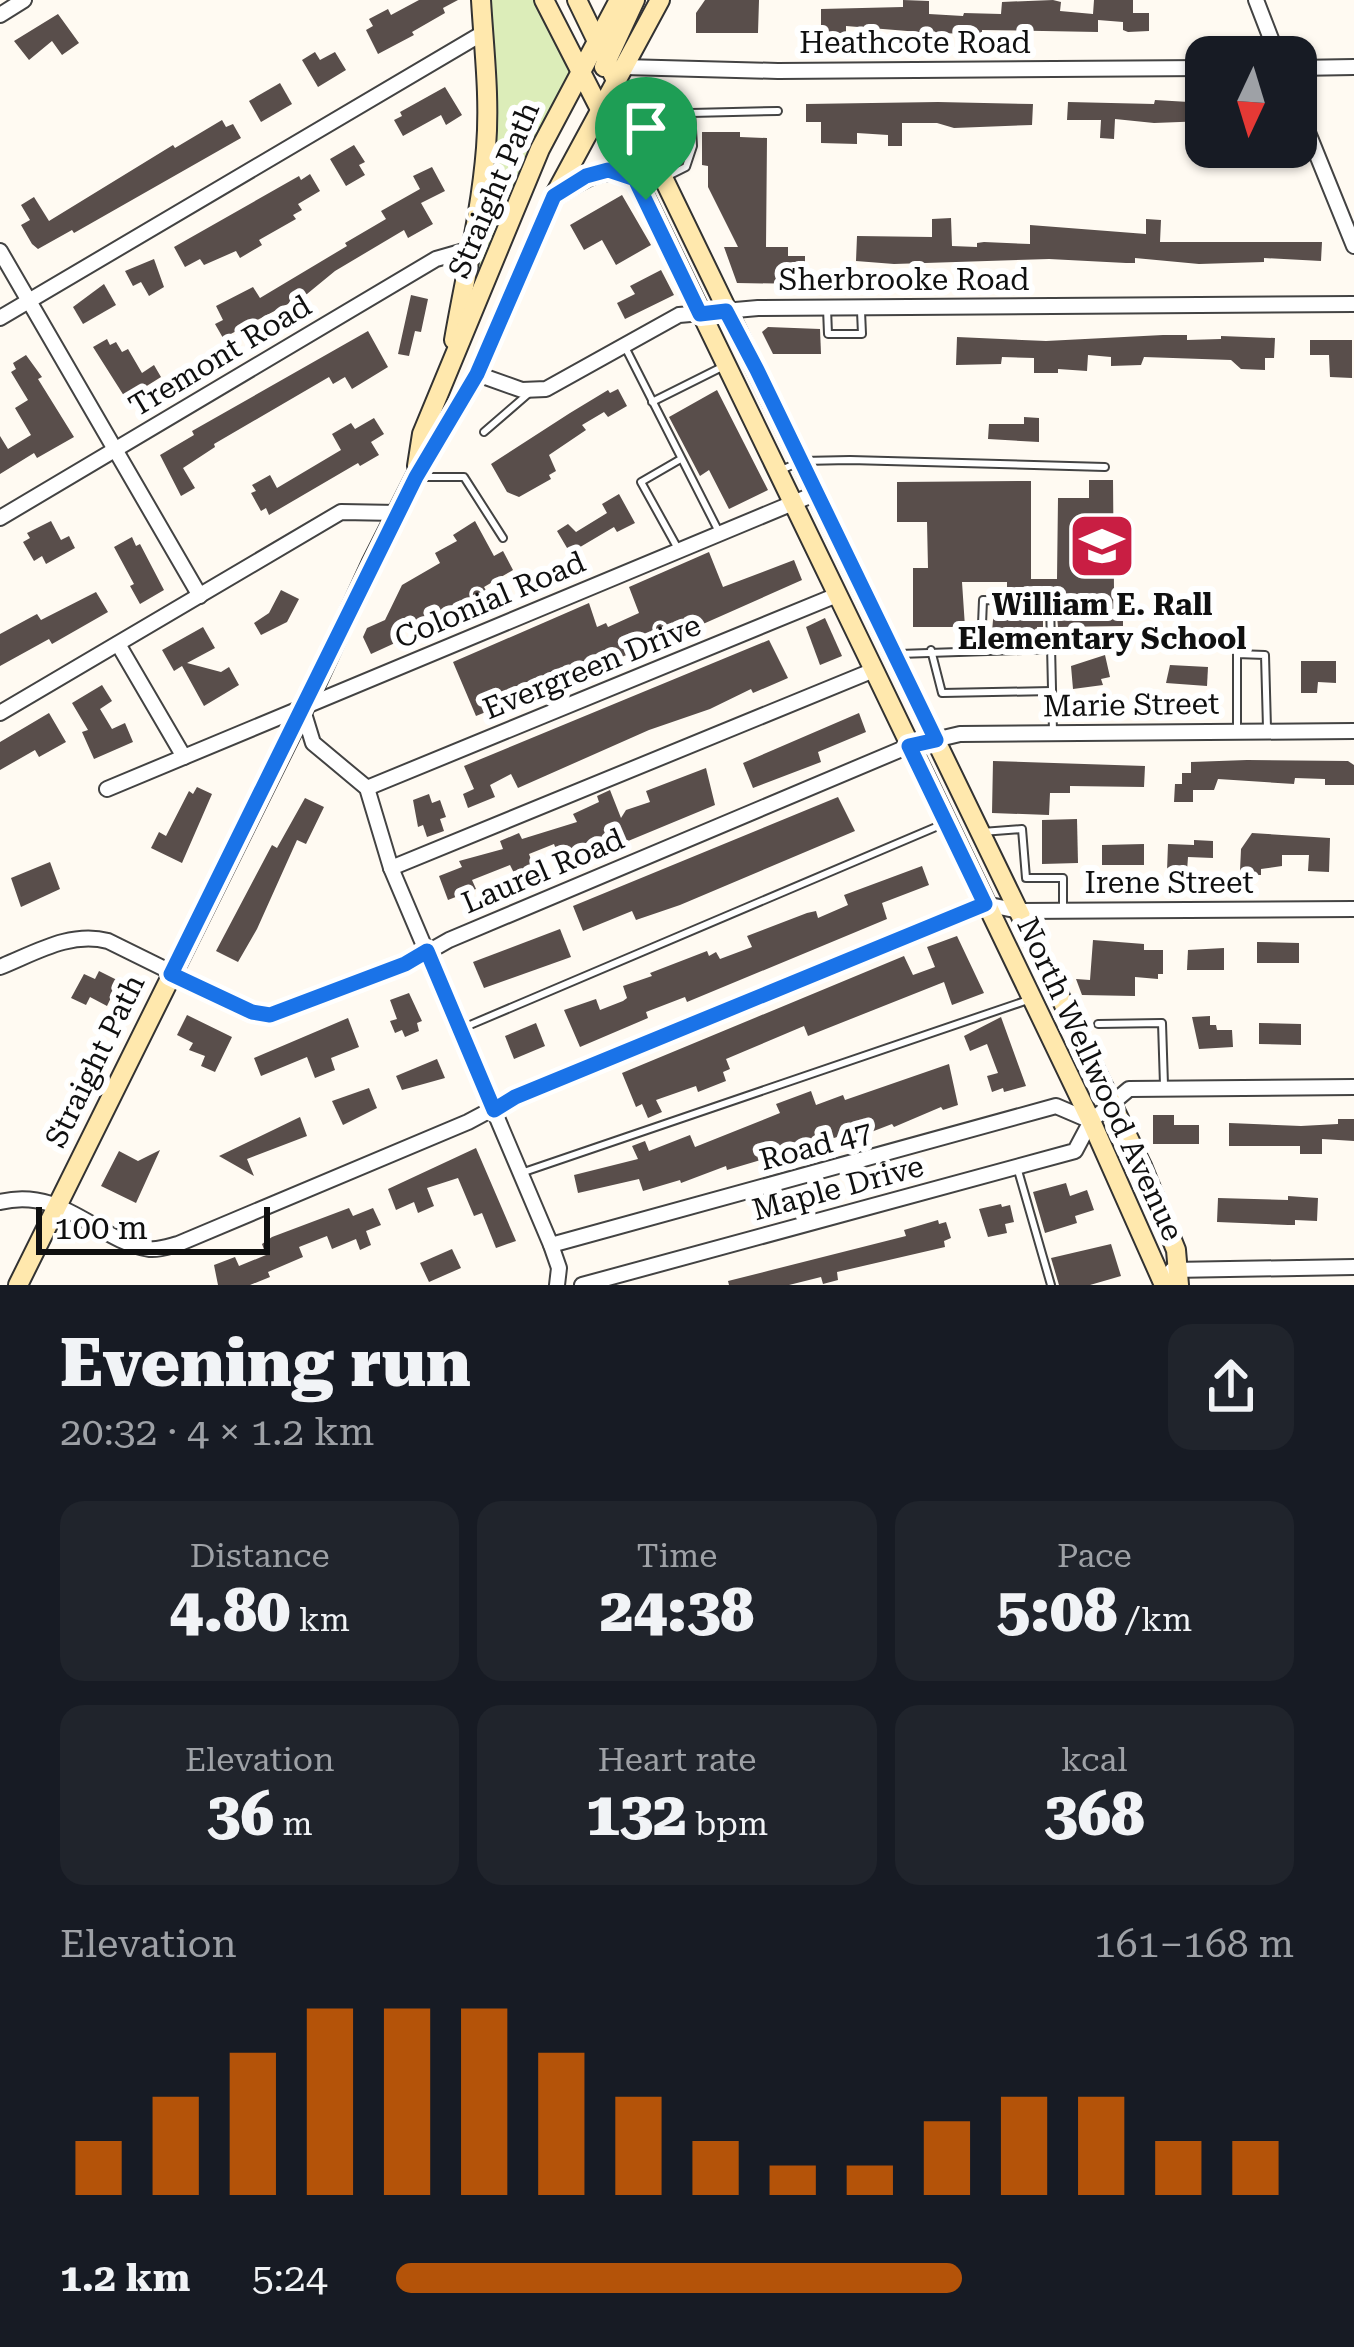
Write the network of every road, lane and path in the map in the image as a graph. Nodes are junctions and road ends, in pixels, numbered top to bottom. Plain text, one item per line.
1 (24, 0) edge
2 (481, 0) edge
3 (544, 0) edge
4 (577, 0) edge
5 (619, 0) edge
6 (634, 0) edge
7 (660, 0) edge
8 (1256, 0) edge
9 (0, 15) edge
10 (483, 32) junction
11 (1269, 36) edge
12 (596, 44) junction
13 (1354, 67) edge
14 (1185, 68) edge
15 (1317, 68) edge
16 (580, 71) junction
17 (614, 71) junction
18 (599, 108) junction
19 (778, 111) dead end
20 (1317, 155) edge
21 (635, 179) junction
22 (661, 180) junction
23 (554, 196) junction
24 (1354, 246) edge
25 (471, 249) junction
26 (0, 250) edge
27 (30, 301) junction
28 (1354, 304) edge
29 (827, 308) junction
30 (861, 308) junction
31 (726, 311) junction
32 (700, 314) junction
33 (0, 318) edge
34 (624, 345) junction
35 (726, 365) junction
36 (449, 371) junction
37 (477, 374) junction
38 (530, 391) junction
39 (652, 402) junction
40 (484, 432) dead end
41 (118, 449) junction
42 (680, 460) junction
43 (802, 461) junction
44 (1105, 467) dead end
45 (777, 472) junction
46 (416, 477) junction
47 (817, 493) junction
48 (792, 504) junction
49 (398, 513) junction
50 (0, 518) edge
51 (720, 533) junction
52 (503, 538) dead end
53 (679, 550) junction
54 (837, 595) junction
55 (200, 596) junction
56 (118, 644) junction
57 (981, 649) junction
58 (1052, 649) junction
59 (932, 650) junction
60 (896, 655) junction
61 (874, 670) junction
62 (1052, 692) junction
63 (302, 707) junction
64 (0, 713) edge
65 (1354, 730) edge
66 (1237, 731) junction
67 (1267, 731) junction
68 (1053, 733) junction
69 (936, 740) junction
70 (909, 746) junction
71 (184, 757) junction
72 (367, 788) junction
73 (107, 789) dead end
74 (946, 822) junction
75 (981, 832) junction
76 (391, 868) junction
77 (985, 904) junction
78 (1354, 909) edge
79 (1019, 911) junction
80 (1064, 911) junction
81 (427, 951) junction
82 (0, 967) edge
83 (171, 974) junction
84 (1031, 998) junction
85 (1098, 1024) dead end
86 (460, 1029) junction
87 (1354, 1087) edge
88 (1164, 1088) junction
89 (1112, 1103) junction
90 (494, 1110) junction
91 (1091, 1121) junction
92 (1017, 1167) junction
93 (521, 1174) junction
94 (0, 1202) edge
95 (57, 1205) junction
96 (551, 1245) junction
97 (1354, 1267) edge
98 (1159, 1277) edge
99 (1179, 1277) edge
100 (17, 1285) edge
101 (557, 1285) edge
102 (582, 1285) edge
103 (1051, 1285) edge

1 - 9 street
2 - 10 main road
3 - 16 main road, North Wellwood Avenue
4 - 12 main road, North Wellwood Avenue
5 - 12 main road, Straight Path
6 - 17 main road
7 - 17 main road, Straight Path
8 - 11 street
10 - 25 main road
10 - 27 street
12 - 16 main road, Straight Path
12 - 17 main road, North Wellwood Avenue
13 - 15 street
14 - 17 street, Heathcote Road
16 - 18 main road, North Wellwood Avenue
16 - 36 main road, Straight Path
17 - 18 main road, Straight Path
17 - 22 main road, North Wellwood Avenue
18 - 21 main road, North Wellwood Avenue
18 - 23 main road, Straight Path
19 - 22 lane
20 - 24 street
21 - 23 main road
21 - 32 main road, North Wellwood Avenue
22 - 31 main road, North Wellwood Avenue
23 - 37 main road, Straight Path
25 - 36 main road
25 - 41 street, Tremont Road
26 - 27 street
27 - 33 street
27 - 41 street
28 - 30 street, Sherbrooke Road
29 - 30 street, Sherbrooke Road
29 - 30 lane
29 - 31 street, Sherbrooke Road
31 - 32 street, Sherbrooke Road
31 - 43 main road, North Wellwood Avenue
32 - 34 street, Sherbrooke Road
32 - 35 main road, North Wellwood Avenue
34 - 38 street, Sherbrooke Road
34 - 39 lane
35 - 39 lane
35 - 45 main road, North Wellwood Avenue
36 - 46 main road, Straight Path
37 - 38 street
37 - 46 main road, Straight Path
38 - 40 lane
39 - 42 lane
41 - 50 street, Tremont Road
41 - 55 street
42 - 51 lane
42 - 53 lane
43 - 44 lane
43 - 45 lane
43 - 47 main road, North Wellwood Avenue
45 - 48 main road, North Wellwood Avenue
46 - 49 main road, Straight Path
46 - 52 lane
47 - 48 street, Colonial Road
47 - 60 main road, North Wellwood Avenue
48 - 51 street, Colonial Road
48 - 54 main road, North Wellwood Avenue
49 - 55 street
49 - 63 main road, Straight Path
51 - 53 street, Colonial Road
53 - 63 street, Colonial Road
54 - 61 main road, North Wellwood Avenue
54 - 72 street, Evergreen Drive
55 - 56 street
56 - 64 street
56 - 71 street
57 - 58 lane
57 - 58 lane
57 - 59 lane
58 - 62 lane
59 - 60 lane
59 - 62 lane
60 - 69 main road, North Wellwood Avenue
61 - 70 main road, North Wellwood Avenue
61 - 76 street
62 - 68 lane
63 - 71 street, Colonial Road
63 - 72 street
63 - 83 main road, Straight Path
65 - 67 street, Marie Street
66 - 67 street, Marie Street
66 - 67 lane
66 - 68 street, Marie Street
68 - 69 street, Marie Street
69 - 70 street, Marie Street
69 - 75 main road, North Wellwood Avenue
70 - 74 main road, North Wellwood Avenue
70 - 81 street, Laurel Road
71 - 73 street, Colonial Road
72 - 76 street
74 - 77 main road, North Wellwood Avenue
74 - 86 lane
75 - 79 main road, North Wellwood Avenue
75 - 80 lane
76 - 81 street
77 - 79 street, Irene Street
77 - 84 main road, North Wellwood Avenue
77 - 90 street
78 - 80 street, Irene Street
79 - 80 street, Irene Street
79 - 89 main road, North Wellwood Avenue
81 - 83 street, Laurel Road
81 - 86 street
82 - 83 street, Laurel Road
83 - 95 main road, Straight Path
84 - 91 main road, North Wellwood Avenue
84 - 93 lane
85 - 88 lane
86 - 90 street
87 - 88 street
88 - 89 street
89 - 91 street, Maple Drive
89 - 99 main road, North Wellwood Avenue
90 - 93 street
90 - 95 street
91 - 92 street, Maple Drive
91 - 96 street, Road 47
91 - 98 main road, North Wellwood Avenue
92 - 102 street, Maple Drive
92 - 103 lane
93 - 96 street
94 - 95 street
95 - 100 main road, Straight Path
96 - 101 street
97 - 99 street
98 - 99 street

